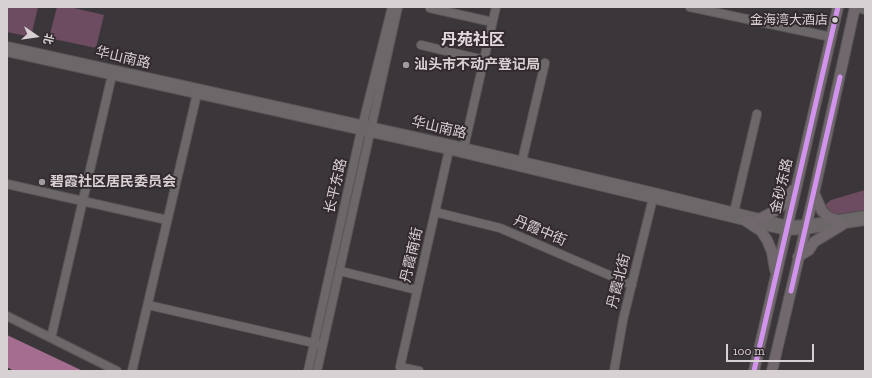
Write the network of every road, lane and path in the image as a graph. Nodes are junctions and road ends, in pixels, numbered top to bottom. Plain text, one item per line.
1 (392, 7) edge
2 (398, 7) edge
3 (496, 7) edge
4 (690, 7) edge
5 (838, 7) edge
6 (855, 7) edge
7 (430, 8) dead end
8 (865, 10) edge
9 (492, 22) junction
10 (831, 37) junction
11 (421, 45) dead end
12 (7, 46) edge
13 (7, 52) edge
14 (484, 60) junction
15 (545, 63) dead end
16 (112, 76) junction
17 (197, 94) junction
18 (757, 114) dead end
19 (366, 129) junction
20 (464, 147) junction
21 (449, 150) junction
22 (522, 161) junction
23 (797, 183) junction
24 (7, 184) edge
25 (814, 193) junction
26 (653, 198) junction
27 (83, 201) junction
28 (435, 212) junction
29 (734, 212) junction
30 (865, 215) edge
31 (761, 218) junction
32 (167, 220) junction
33 (746, 221) junction
34 (865, 221) edge
35 (839, 223) junction
36 (806, 227) junction
37 (787, 228) junction
38 (798, 257) junction
39 (340, 271) junction
40 (775, 281) junction
41 (632, 285) junction
42 (417, 290) junction
43 (148, 305) junction
44 (7, 316) edge
45 (51, 338) junction
46 (318, 344) junction
47 (117, 371) edge
48 (132, 371) edge
49 (308, 371) edge
50 (317, 371) edge
51 (419, 371) edge
52 (614, 371) edge
53 (754, 371) edge
54 (774, 371) edge

1 - 19 street, 长平东路
2 - 19 street, 长平东路
3 - 9 street
4 - 10 street
5 - 10 main road, 金砂东路
6 - 8 street
6 - 25 main road
7 - 9 street
9 - 14 street
10 - 23 main road, 金砂东路
11 - 14 street
12 - 19 street, 华山南路
13 - 16 street, 华山南路
14 - 20 street
15 - 22 street
16 - 17 street, 华山南路
16 - 27 street
17 - 19 street, 华山南路
17 - 32 street
18 - 29 street
19 - 20 street, 华山南路
19 - 21 street, 华山南路
19 - 39 street, 长平东路
19 - 46 street, 长平东路
20 - 22 street, 华山南路
21 - 26 street, 华山南路
21 - 28 street, 丹霞南街
22 - 29 street, 华山南路
23 - 31 main road
23 - 37 main road, 金砂东路
24 - 27 street
25 - 35 main road
25 - 36 main road
26 - 33 street, 华山南路
26 - 41 street, 丹霞北街
27 - 32 street
27 - 45 street
28 - 41 street, 丹霞中街
28 - 42 street, 丹霞南街
29 - 31 street, 华山南路
30 - 35 street, 华山南路
31 - 37 street, 华山南路
32 - 43 street
33 - 37 street, 华山南路
33 - 40 main road
34 - 35 street, 华山南路
35 - 36 street, 华山南路
35 - 38 main road
36 - 37 street, 华山南路
36 - 38 main road
37 - 40 main road, 金砂东路
38 - 54 main road
39 - 42 street
39 - 46 street, 长平东路
40 - 53 main road, 金砂东路
41 - 52 street, 丹霞北街
42 - 51 street, 丹霞南街
43 - 46 street
43 - 48 street
44 - 45 street
45 - 47 street
46 - 49 street, 长平东路
46 - 50 street, 长平东路

